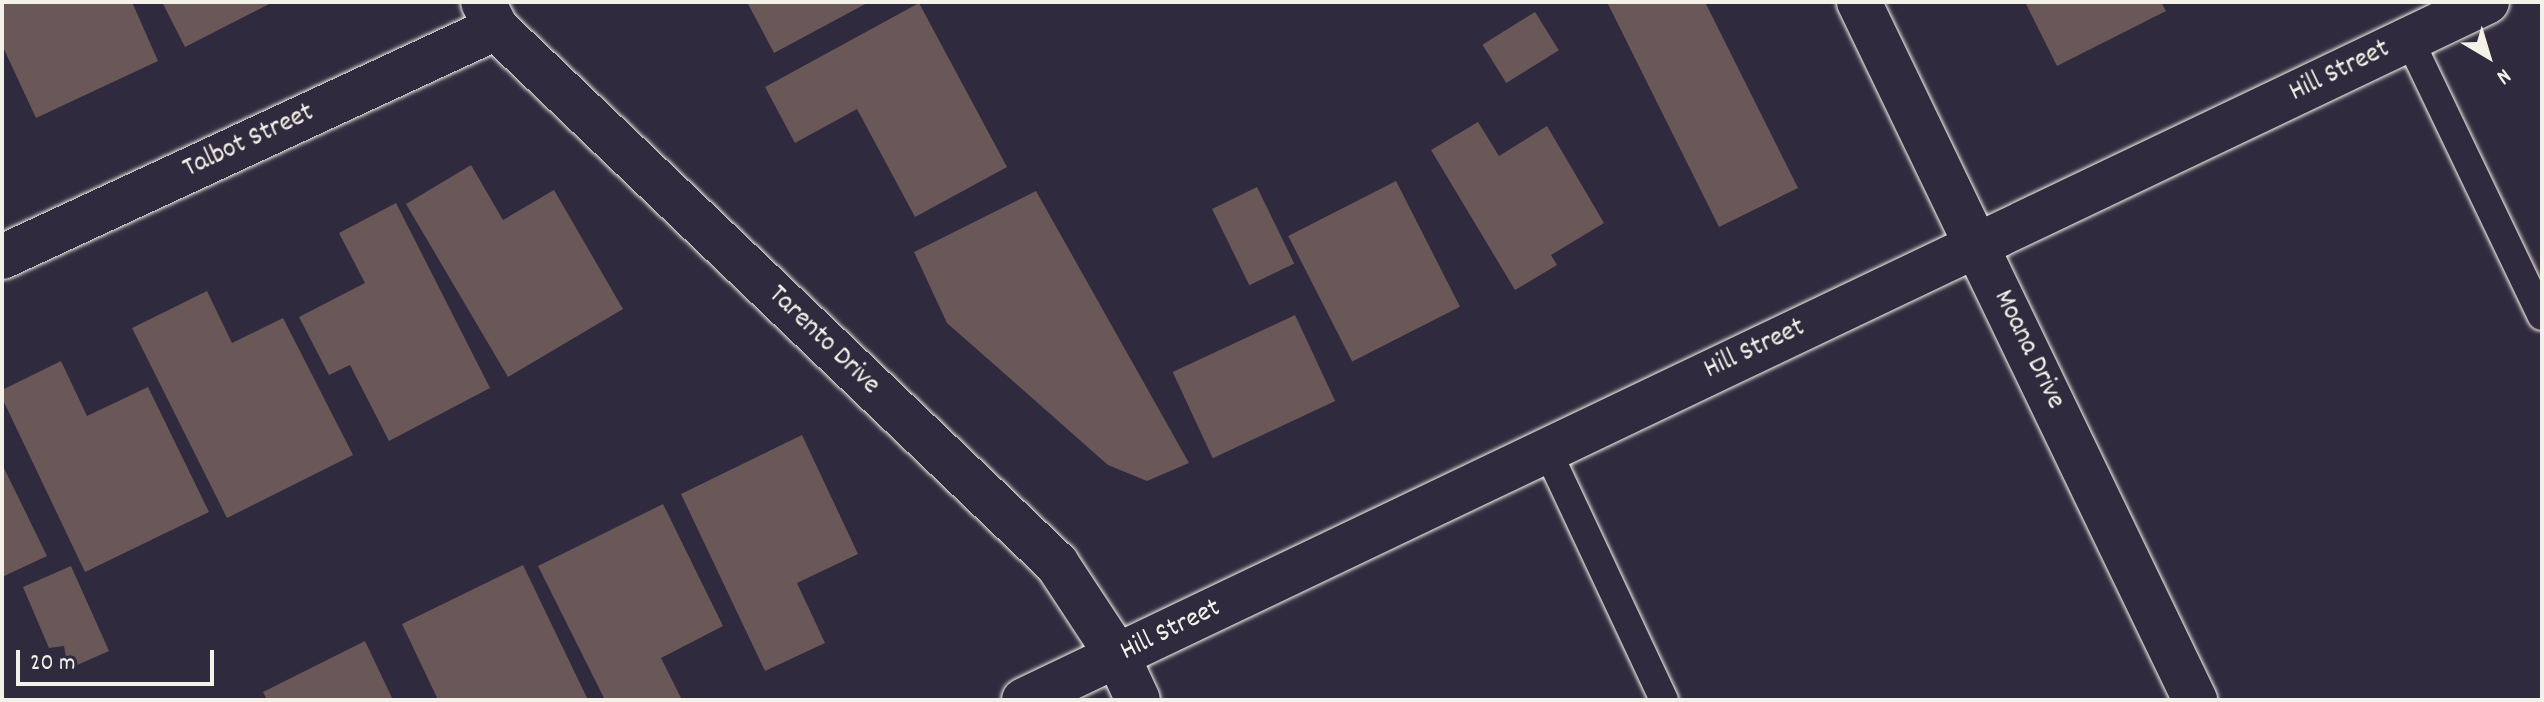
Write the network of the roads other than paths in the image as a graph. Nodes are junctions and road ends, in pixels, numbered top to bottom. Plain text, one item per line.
1 (1859, 2) edge
2 (2487, 2) edge
3 (490, 15) edge
4 (2409, 39) junction
5 (1976, 246) junction
6 (2, 257) edge
7 (2542, 316) edge
8 (1546, 448) junction
9 (1118, 657) junction
10 (1024, 700) edge
11 (1138, 700) edge
12 (1664, 700) edge
13 (2195, 700) edge

1 - 5 street, Moana Drive
2 - 4 street, Hill Street
3 - 6 street, Talbot Street
3 - 9 street, Tarento Drive
4 - 5 street, Hill Street
4 - 7 lane
5 - 8 street, Hill Street
5 - 13 street, Moana Drive
8 - 9 street, Hill Street
8 - 12 lane
9 - 10 street, Hill Street
9 - 11 street, Tarento Drive

